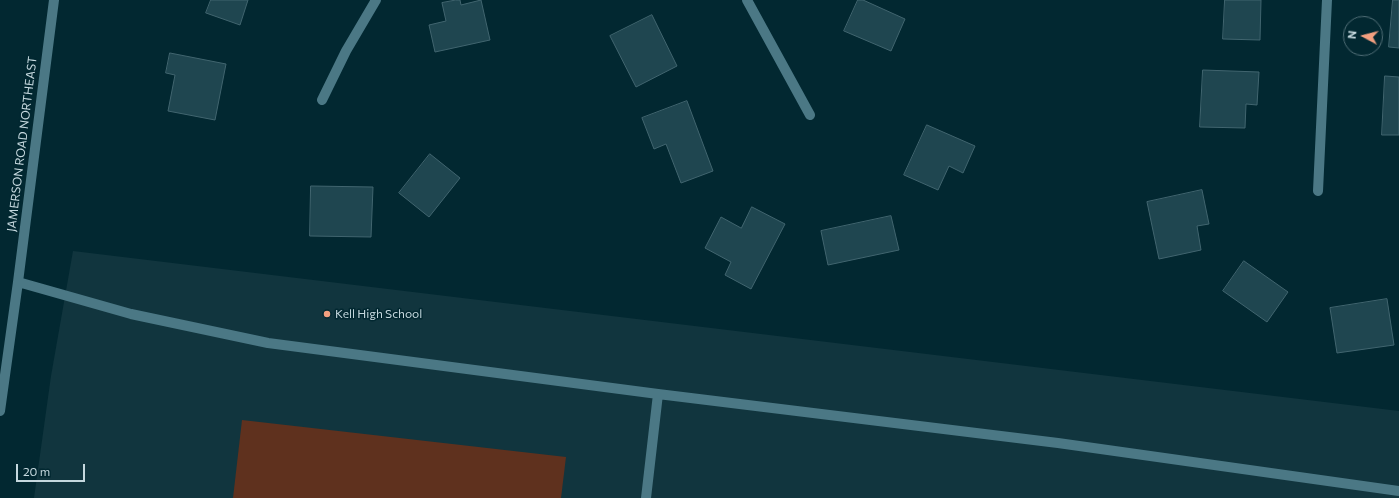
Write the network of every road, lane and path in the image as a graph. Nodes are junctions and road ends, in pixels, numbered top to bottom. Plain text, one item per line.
1 (54, 0) edge
2 (376, 0) edge
3 (747, 0) edge
4 (1327, 0) edge
5 (322, 100) dead end
6 (810, 115) dead end
7 (1318, 191) dead end
8 (18, 282) junction
9 (658, 394) junction
10 (0, 411) edge
11 (1399, 491) edge
12 (646, 498) edge

1 - 8 street, JAMERSON ROAD NORTHEAST
2 - 5 street
3 - 6 street
4 - 7 street
8 - 9 street
8 - 10 street, JAMERSON ROAD NORTHEAST
9 - 11 street
9 - 12 street

